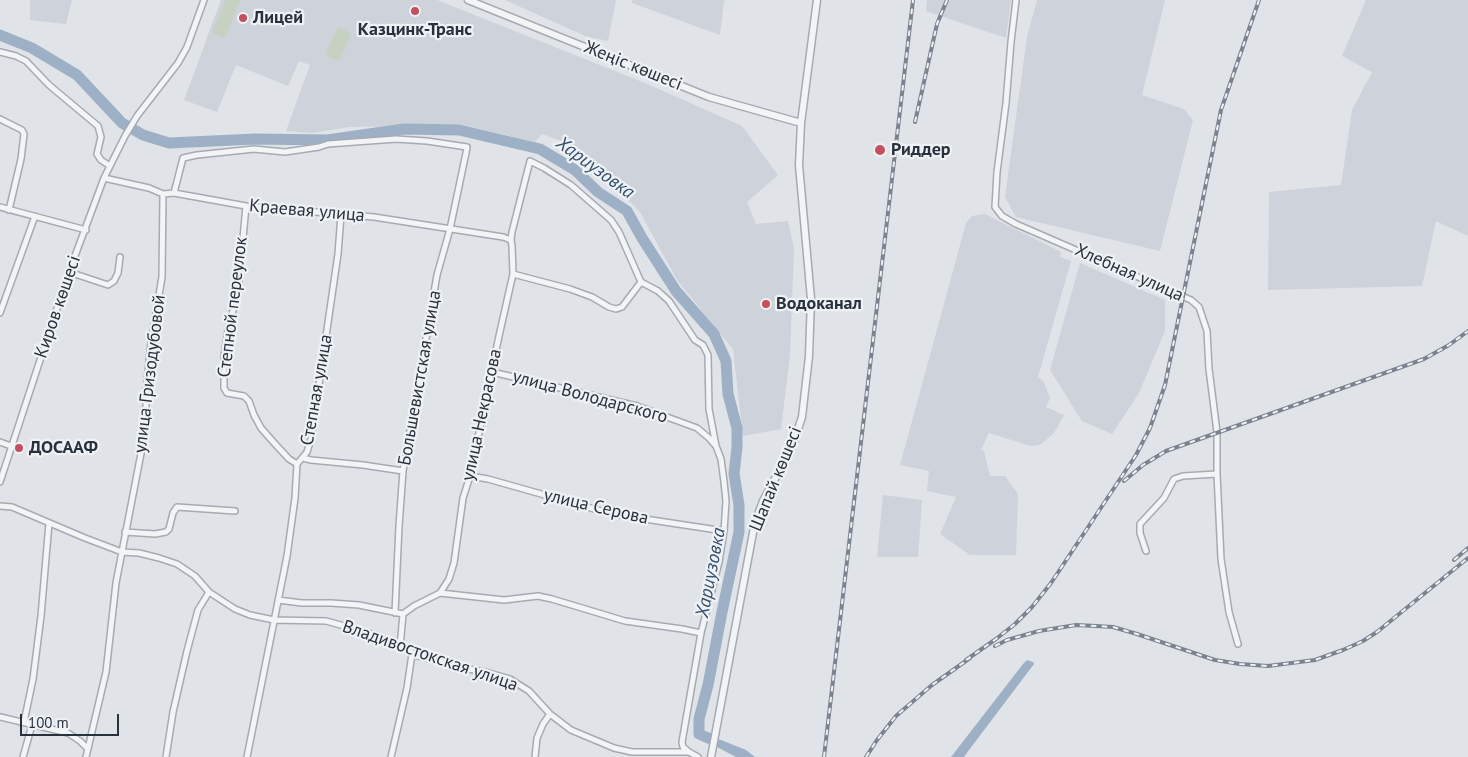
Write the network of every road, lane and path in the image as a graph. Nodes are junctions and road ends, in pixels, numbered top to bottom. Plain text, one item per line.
1 (204, 0) edge
2 (468, 0) edge
3 (817, 0) edge
4 (1016, 0) edge
5 (0, 52) edge
6 (0, 119) edge
7 (801, 123) junction
8 (110, 166) junction
9 (104, 178) junction
10 (174, 193) junction
11 (163, 194) junction
12 (246, 206) junction
13 (0, 207) edge
14 (9, 210) junction
15 (341, 215) junction
16 (35, 216) junction
17 (450, 229) junction
18 (86, 230) junction
19 (511, 240) junction
20 (120, 257) dead end
21 (69, 272) junction
22 (513, 274) junction
23 (641, 282) junction
24 (0, 313) edge
25 (492, 372) junction
26 (0, 442) edge
27 (11, 446) junction
28 (716, 446) junction
29 (302, 458) junction
30 (296, 464) junction
31 (403, 471) junction
32 (1217, 474) junction
33 (470, 476) junction
34 (0, 482) edge
35 (0, 506) edge
36 (235, 511) dead end
37 (49, 523) junction
38 (724, 531) junction
39 (125, 532) junction
40 (1146, 551) dead end
41 (122, 552) junction
42 (209, 592) junction
43 (440, 593) junction
44 (278, 600) junction
45 (395, 613) junction
46 (403, 614) junction
47 (274, 620) junction
48 (700, 633) junction
49 (1238, 644) dead end
50 (400, 647) junction
51 (412, 654) junction
52 (550, 714) junction
53 (0, 718) edge
54 (24, 722) junction
55 (32, 725) junction
56 (88, 749) junction
57 (689, 752) junction
58 (711, 754) edge
59 (658, 755) edge
60 (23, 757) edge
61 (86, 757) edge
62 (166, 757) edge
63 (248, 757) edge
64 (391, 757) edge
65 (535, 757) edge
66 (698, 757) edge

1 - 8 street, Киров көшесі
2 - 7 street, Жеңіс көшесі
3 - 7 street, Шапай көшесі
4 - 32 street, Хлебная улица
5 - 8 street
6 - 14 street
7 - 58 street, Шапай көшесі
8 - 9 street, Киров көшесі
9 - 11 street, Краевая улица
9 - 18 street, Киров көшесі
10 - 11 street, Краевая улица
10 - 12 street, Краевая улица
10 - 17 street, Большевистская улица
11 - 39 street, улица Гризодубовой
12 - 15 street, Краевая улица
12 - 30 street, Степной переулок
13 - 14 street
14 - 16 street
15 - 17 street, Краевая улица
15 - 29 street, Степная улица
16 - 18 street
16 - 24 street
17 - 19 street, Краевая улица
17 - 31 street, Большевистская улица
18 - 21 street, Киров көшесі
19 - 22 street, улица Некрасова
19 - 23 street, улица Некрасова
20 - 21 street
21 - 27 street, Киров көшесі
22 - 23 street
22 - 25 street, улица Некрасова
23 - 28 street
25 - 28 street, улица Володарского
25 - 33 street, улица Некрасова
26 - 27 street
27 - 34 street, Киров көшесі
28 - 38 street
29 - 30 street, Степная улица
29 - 31 street
30 - 44 street, Степная улица
31 - 45 street, Большевистская улица
32 - 40 street
32 - 49 street, Хлебная улица
33 - 38 street, улица Серова
33 - 43 street, улица Некрасова
35 - 37 street, Владивостокская улица
36 - 39 street
37 - 41 street, Владивостокская улица
37 - 54 street
38 - 48 street
39 - 41 street, улица Гризодубовой
41 - 42 street, Владивостокская улица
41 - 56 street, улица Гризодубовой
42 - 47 street, Владивостокская улица
42 - 62 street
43 - 46 street
43 - 48 street
44 - 45 street
44 - 47 street, Степная улица
45 - 46 street
46 - 50 street
47 - 50 street, Владивостокская улица
47 - 63 street, Степная улица
48 - 57 street
50 - 51 street, Владивостокская улица
51 - 52 street, Владивостокская улица
51 - 64 street
52 - 59 street, Владивостокская улица
52 - 65 street
53 - 54 street
54 - 55 street
55 - 56 street
55 - 60 street
56 - 61 street, улица Гризодубовой
57 - 59 street, Владивостокская улица
57 - 66 street

